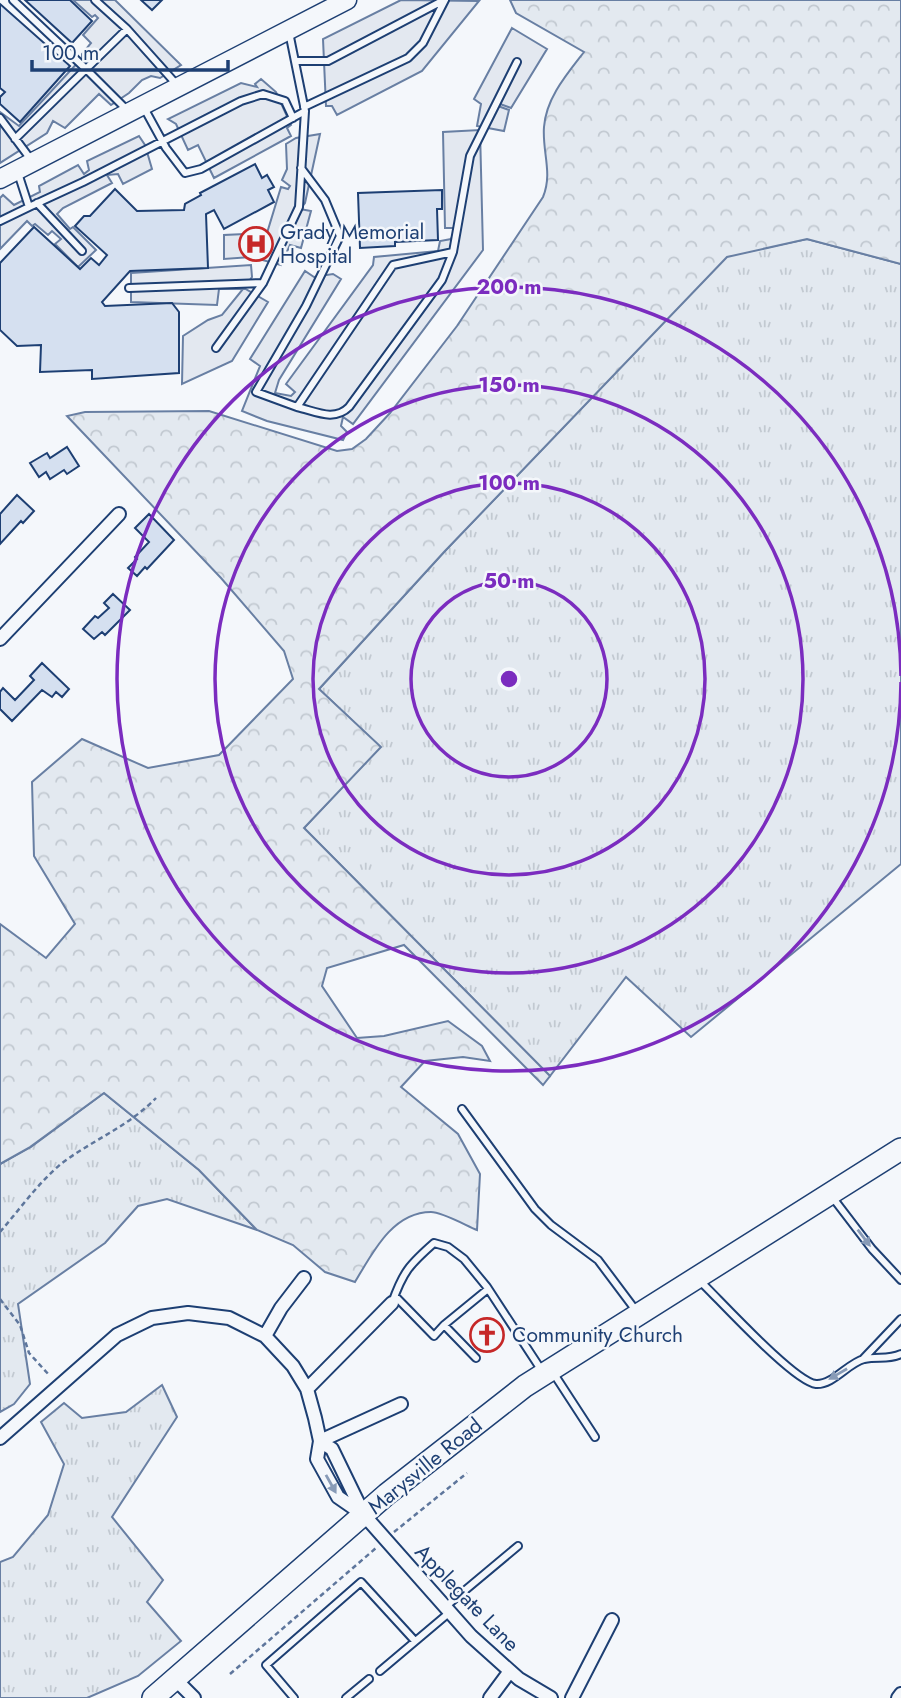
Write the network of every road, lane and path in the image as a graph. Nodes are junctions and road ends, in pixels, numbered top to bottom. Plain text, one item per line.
1 (13, 0) edge
2 (95, 0) edge
3 (347, 0) edge
4 (444, 0) edge
5 (127, 29) junction
6 (288, 30) junction
7 (295, 61) junction
8 (517, 62) dead end
9 (86, 69) junction
10 (179, 87) junction
11 (136, 109) junction
12 (305, 109) junction
13 (0, 118) edge
14 (293, 118) junction
15 (15, 139) junction
16 (163, 142) junction
17 (302, 168) junction
18 (12, 171) edge
19 (37, 203) junction
20 (29, 207) junction
21 (0, 220) edge
22 (82, 251) dead end
23 (453, 252) junction
24 (263, 283) junction
25 (129, 288) dead end
26 (216, 348) dead end
27 (297, 407) junction
28 (119, 514) dead end
29 (0, 639) edge
30 (156, 1098) dead end
31 (462, 1109) dead end
32 (901, 1149) edge
33 (830, 1193) junction
34 (0, 1232) edge
35 (696, 1277) junction
36 (304, 1279) dead end
37 (901, 1280) edge
38 (488, 1289) junction
39 (0, 1299) edge
40 (393, 1299) junction
41 (638, 1313) junction
42 (901, 1319) edge
43 (444, 1325) junction
44 (265, 1336) junction
45 (901, 1354) edge
46 (477, 1359) dead end
47 (863, 1359) junction
48 (547, 1372) junction
49 (58, 1387) junction
50 (307, 1389) junction
51 (401, 1404) dead end
52 (595, 1437) dead end
53 (0, 1438) edge
54 (320, 1441) junction
55 (467, 1473) dead end
56 (364, 1515) junction
57 (386, 1540) junction
58 (519, 1546) dead end
59 (448, 1610) junction
60 (612, 1620) dead end
61 (415, 1641) junction
62 (380, 1671) dead end
63 (510, 1671) junction
64 (230, 1674) dead end
65 (175, 1679) junction
66 (369, 1679) dead end
67 (153, 1698) edge
68 (194, 1698) edge
69 (294, 1698) edge
70 (346, 1698) edge
71 (490, 1698) edge
72 (551, 1698) edge
73 (572, 1698) edge

1 - 9 lane
2 - 5 lane
3 - 6 main road
4 - 7 lane
4 - 12 lane
5 - 9 lane
5 - 10 lane
6 - 7 lane
6 - 10 main road
7 - 12 lane
8 - 23 lane
9 - 11 lane
9 - 15 lane
10 - 11 main road
11 - 16 lane
11 - 18 main road
12 - 14 lane
12 - 17 lane
13 - 15 lane
14 - 16 lane
14 - 16 lane
15 - 18 lane
16 - 19 lane
17 - 24 lane
17 - 27 lane
18 - 20 lane
19 - 20 lane
19 - 22 lane
20 - 21 lane
23 - 27 lane
23 - 27 lane
24 - 25 lane
24 - 26 lane
28 - 29 street
30 - 34 path
31 - 41 lane
32 - 33 highway, Marysville Road
33 - 35 highway, Marysville Road
33 -> 37 lane
35 - 41 highway, Marysville Road
47 -> 35 lane
36 - 44 street
38 - 40 lane
38 - 43 lane
38 - 48 lane
39 - 49 path
40 - 43 lane
40 - 50 street
41 - 48 highway, Marysville Road
42 - 47 lane
43 - 46 lane
44 - 49 street
44 - 50 street, Applegate Lane
45 - 47 lane
48 - 52 lane
48 - 56 highway, Marysville Road
49 - 53 street
50 - 54 street, Applegate Lane
51 - 54 street
54 - 56 street, Applegate Lane
55 - 57 path
56 - 57 street, Applegate Lane
56 - 65 highway, Marysville Road
57 - 59 street, Applegate Lane
57 - 64 path
58 - 59 lane
59 - 61 lane
59 - 63 street, Applegate Lane
60 - 73 street
61 - 62 lane
61 - 69 lane
63 - 71 street
63 - 72 street, Applegate Lane
65 - 67 highway, Marysville Road
65 - 68 street
66 - 70 lane

